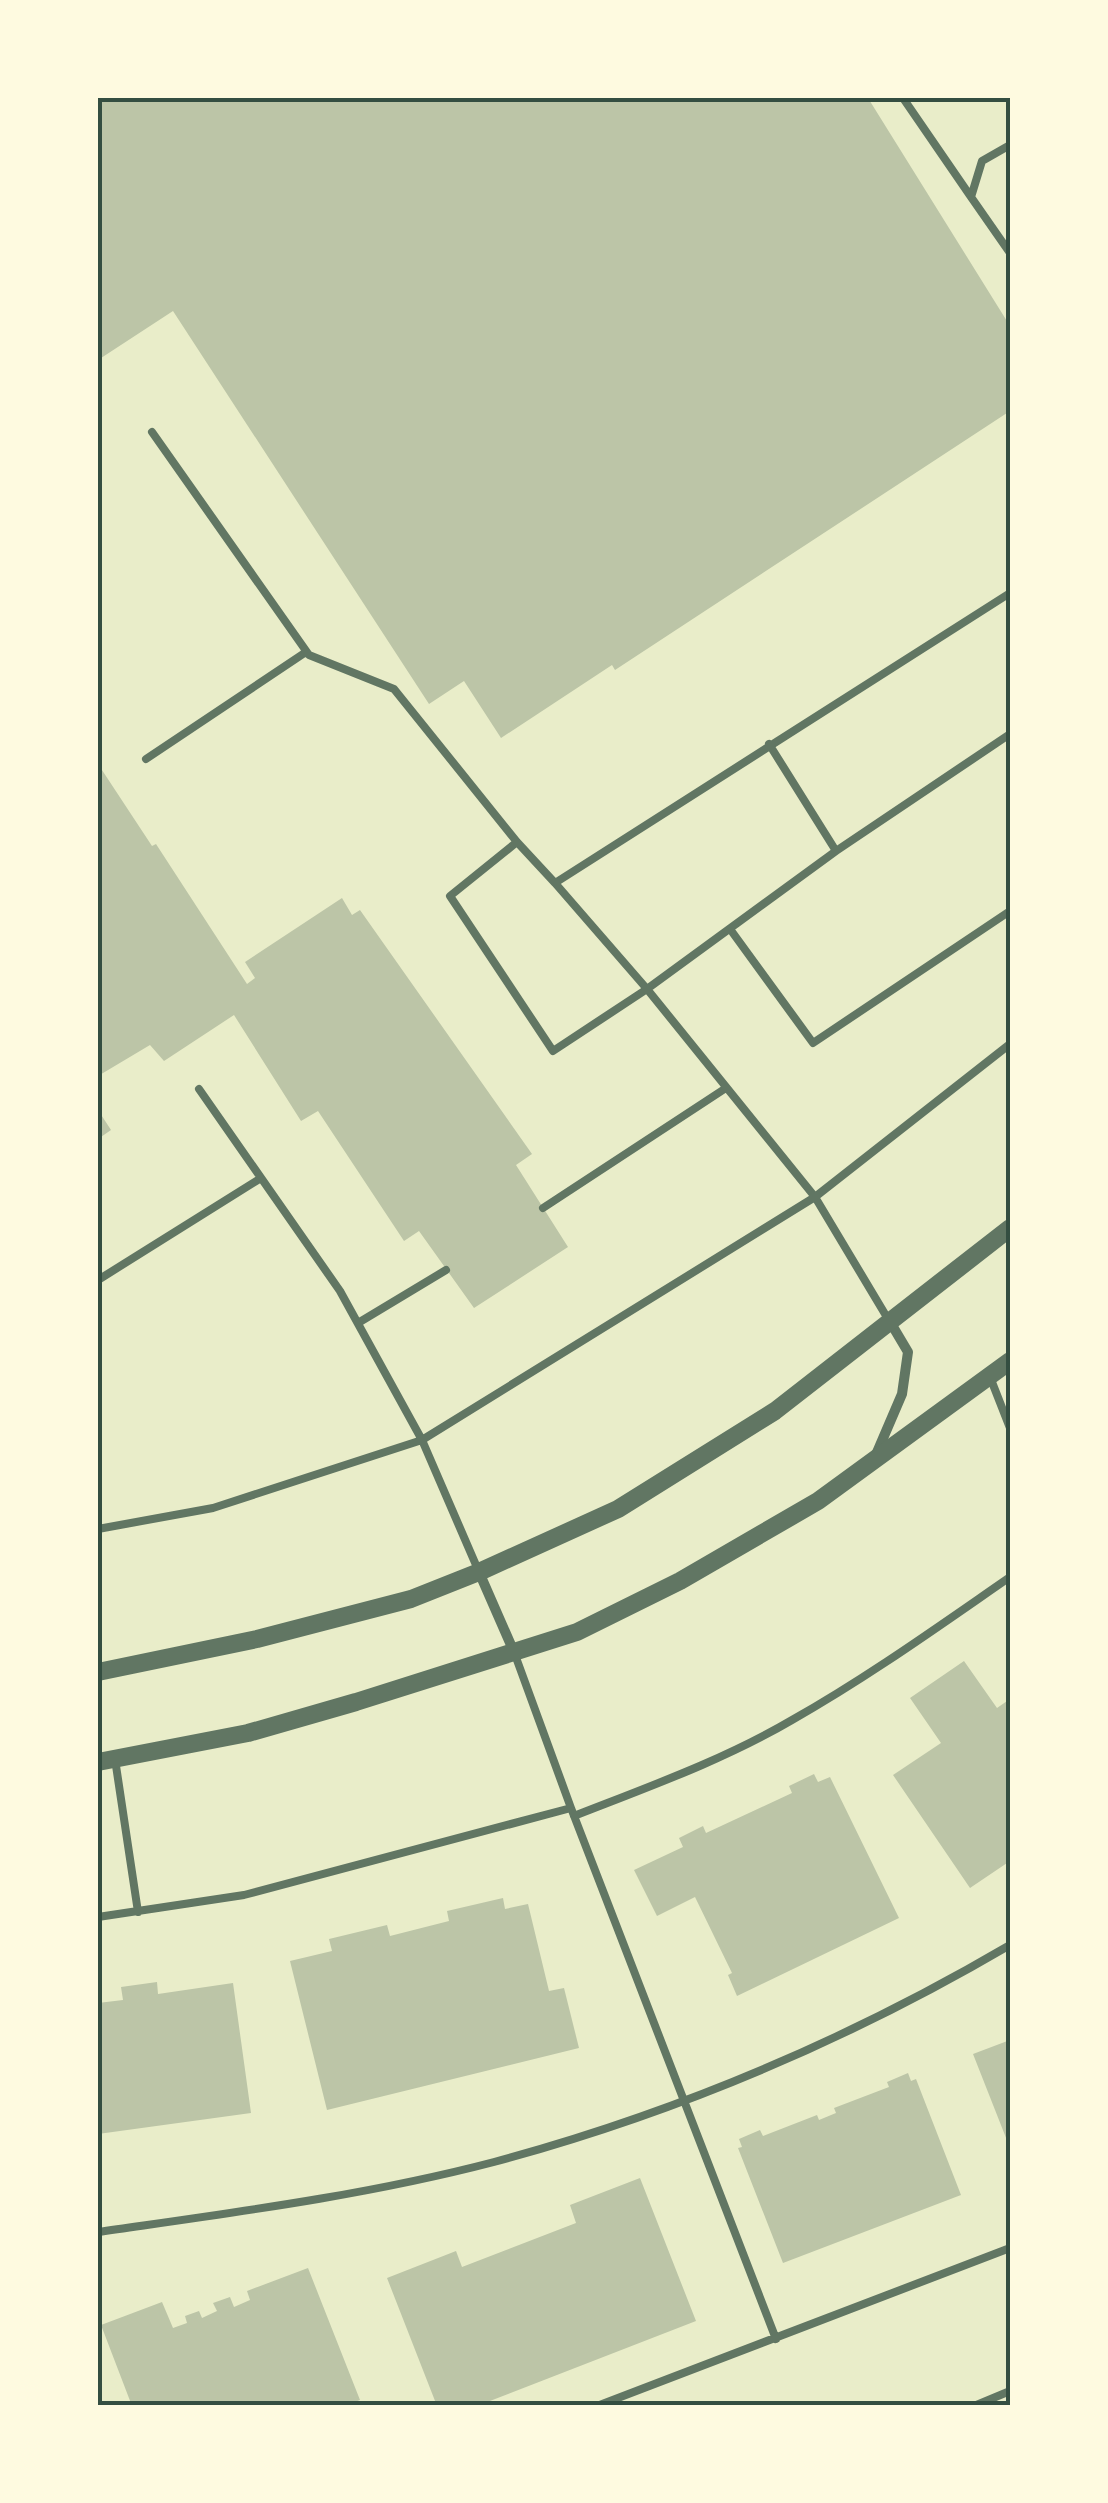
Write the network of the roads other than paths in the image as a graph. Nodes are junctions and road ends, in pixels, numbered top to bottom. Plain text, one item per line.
1 (903, 98) edge
2 (1010, 145) edge
3 (971, 197) junction
4 (1010, 253) edge
5 (152, 432) dead end
6 (1010, 593) edge
7 (306, 652) junction
8 (1010, 734) edge
9 (769, 744) junction
10 (146, 759) dead end
11 (517, 842) junction
12 (836, 851) junction
13 (555, 883) junction
14 (1010, 912) edge
15 (730, 930) junction
16 (647, 989) junction
17 (1010, 1044) edge
18 (726, 1088) junction
19 (199, 1089) dead end
20 (261, 1178) junction
21 (815, 1197) junction
22 (543, 1208) dead end
23 (1010, 1228) edge
24 (446, 1270) dead end
25 (98, 1280) edge
26 (889, 1320) junction
27 (358, 1324) junction
28 (1010, 1361) edge
29 (990, 1377) junction
30 (1010, 1428) edge
31 (422, 1440) junction
32 (872, 1463) junction
33 (98, 1530) edge
34 (479, 1572) junction
35 (1010, 1577) edge
36 (514, 1652) junction
37 (98, 1672) edge
38 (106, 1760) edge
39 (573, 1812) junction
40 (138, 1912) junction
41 (98, 1917) edge
42 (1010, 1945) edge
43 (684, 2102) junction
44 (98, 2232) edge
45 (1010, 2248) edge
46 (776, 2339) junction
47 (1010, 2391) edge
48 (598, 2406) edge
49 (974, 2406) edge

1 - 3 lane
2 - 3 lane
3 - 4 lane
5 - 7 lane
6 - 9 lane
7 - 10 lane
7 - 11 lane
8 - 12 lane
9 - 12 lane
9 - 13 lane
11 - 13 lane
11 - 16 lane
12 - 15 lane
13 - 16 lane
14 - 15 lane
15 - 16 lane
16 - 18 lane
17 - 21 lane
18 - 21 lane
18 - 22 lane
19 - 20 lane
20 - 25 lane
20 - 27 lane
21 - 26 lane
21 - 31 lane
23 - 26 street
24 - 27 lane
26 - 32 street
26 - 34 street
27 - 31 lane
28 - 29 street
29 - 30 lane
29 - 32 street
31 - 33 lane
31 - 34 lane
32 - 36 street
34 - 36 street
34 - 37 street
35 - 39 lane
36 - 38 street
36 - 39 lane
38 - 40 lane
39 - 40 lane
39 - 43 lane
40 - 41 lane
42 - 43 lane
43 - 44 lane
43 - 46 lane
45 - 46 lane
46 - 48 lane
47 - 49 lane

